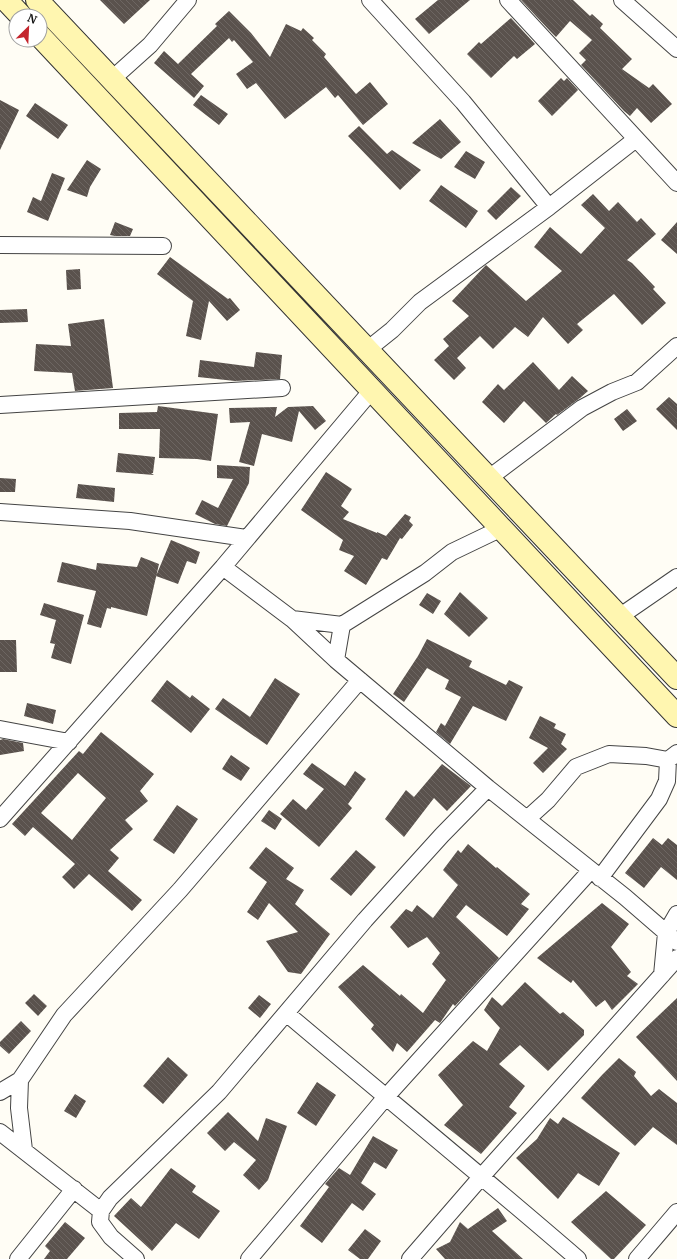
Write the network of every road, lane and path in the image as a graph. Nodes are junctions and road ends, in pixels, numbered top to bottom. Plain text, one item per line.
1 (6, 0) edge
2 (37, 0) edge
3 (188, 0) edge
4 (370, 0) edge
5 (508, 0) edge
6 (622, 0) edge
7 (14, 8) edge
8 (48, 45) edge
9 (677, 49) edge
10 (111, 80) junction
11 (636, 139) junction
12 (677, 183) edge
13 (549, 207) junction
14 (0, 245) edge
15 (163, 246) dead end
16 (677, 346) edge
17 (367, 350) junction
18 (282, 388) dead end
19 (372, 390) junction
20 (0, 405) edge
21 (489, 478) junction
22 (0, 512) edge
23 (502, 528) junction
24 (246, 538) junction
25 (223, 566) junction
26 (677, 577) edge
27 (619, 617) junction
28 (292, 619) junction
29 (342, 625) junction
30 (336, 660) junction
31 (677, 678) edge
32 (360, 680) junction
33 (677, 716) edge
34 (0, 729) edge
35 (69, 742) junction
36 (673, 756) edge
37 (488, 788) junction
38 (0, 819) edge
39 (527, 819) junction
40 (596, 874) junction
41 (677, 914) edge
42 (672, 938) edge
43 (677, 958) edge
44 (662, 975) junction
45 (286, 1013) junction
46 (20, 1080) junction
47 (0, 1092) edge
48 (386, 1098) junction
49 (0, 1132) edge
50 (24, 1150) junction
51 (482, 1176) junction
52 (74, 1189) junction
53 (101, 1211) junction
54 (677, 1212) edge
55 (18, 1259) edge
56 (136, 1259) edge
57 (248, 1259) edge
58 (410, 1259) edge
59 (578, 1259) edge
60 (637, 1259) edge

1 - 7 main road
2 - 10 main road
3 - 10 street
4 - 13 street
5 - 11 street
6 - 9 street
8 - 19 main road
10 - 17 main road
11 - 12 street
11 - 13 street
13 - 17 street
14 - 15 street
16 - 21 street
17 - 21 main road
18 - 20 street
19 - 23 main road
19 - 24 street
21 - 27 main road
22 - 24 street
23 - 29 street
23 - 33 main road
24 - 25 street
25 - 28 street
25 - 35 street
26 - 27 street
27 - 31 main road
28 - 29 street
28 - 30 street
29 - 30 street
30 - 32 street
32 - 37 street
32 - 46 street
34 - 35 street
35 - 38 street
36 - 39 street
36 - 40 street
37 - 39 street
37 - 45 street
39 - 40 street
40 - 42 street
40 - 48 street
41 - 42 street
42 - 44 street
43 - 44 street
44 - 51 street
45 - 48 street
45 - 53 street
46 - 47 street
46 - 50 street
48 - 51 street
48 - 57 street
49 - 50 street
50 - 52 street
51 - 58 street
51 - 59 street
52 - 53 street
52 - 55 street
53 - 56 street
54 - 60 street

